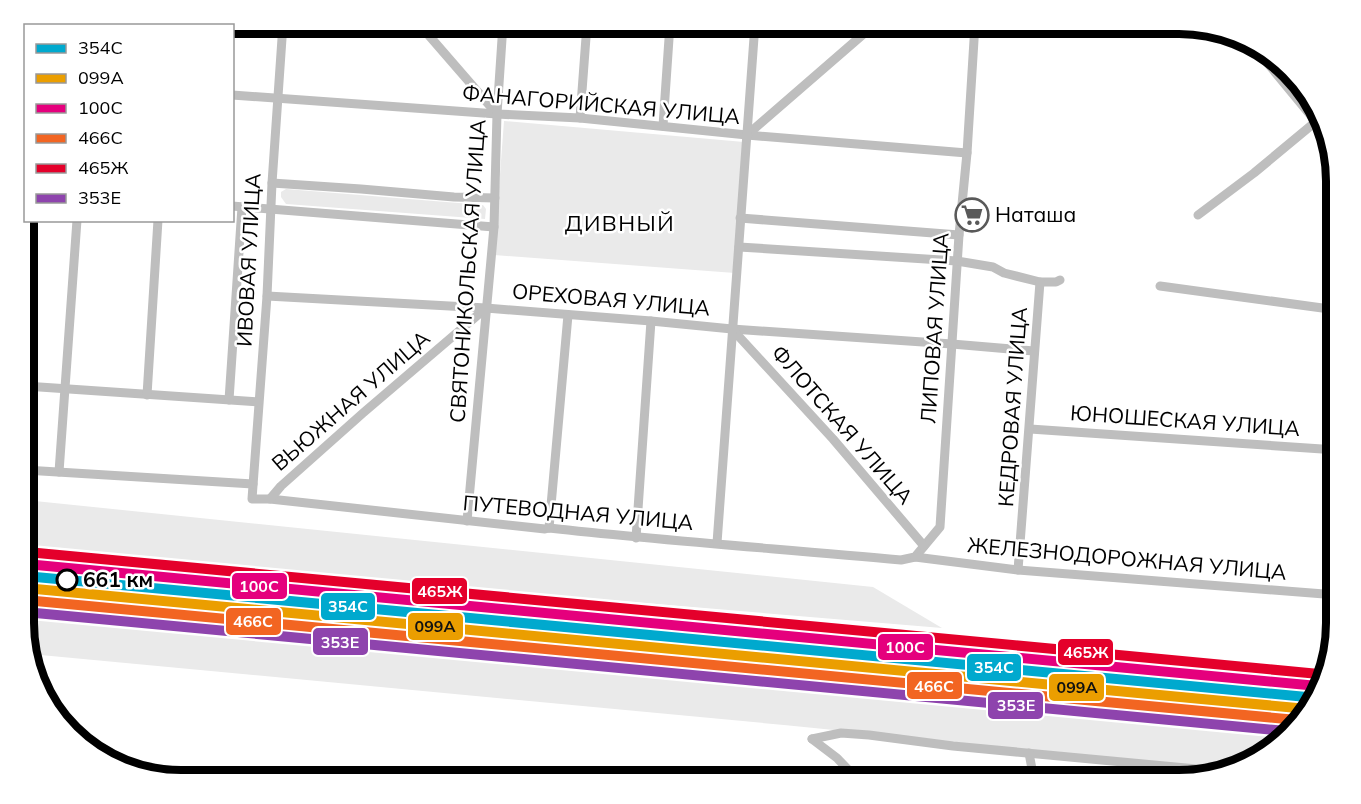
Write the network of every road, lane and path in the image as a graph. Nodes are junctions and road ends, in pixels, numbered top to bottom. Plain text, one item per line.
1 (282, 34) edge
2 (428, 34) edge
3 (502, 34) edge
4 (586, 34) edge
5 (669, 34) edge
6 (754, 34) edge
7 (863, 34) edge
8 (974, 34) edge
9 (1272, 68) edge
10 (234, 95) edge
11 (278, 98) junction
12 (1306, 107) edge
13 (497, 114) junction
14 (580, 118) junction
15 (1314, 123) edge
16 (663, 126) junction
17 (747, 135) junction
18 (967, 153) junction
19 (272, 183) junction
20 (495, 198) junction
21 (237, 207) edge
22 (271, 208) junction
23 (1198, 215) dead end
24 (740, 218) junction
25 (77, 222) edge
26 (158, 222) edge
27 (494, 227) junction
28 (959, 235) junction
29 (739, 247) junction
30 (957, 261) junction
31 (1060, 280) dead end
32 (1040, 282) junction
33 (1160, 286) dead end
34 (267, 296) junction
35 (486, 308) junction
36 (1326, 309) edge
37 (568, 315) junction
38 (651, 321) junction
39 (732, 329) junction
40 (952, 344) junction
41 (1034, 351) junction
42 (34, 387) edge
43 (65, 389) junction
44 (147, 394) junction
45 (229, 400) junction
46 (258, 402) junction
47 (1030, 429) junction
48 (1326, 449) edge
49 (34, 471) edge
50 (59, 472) junction
51 (253, 484) junction
52 (252, 499) joint
53 (270, 499) junction
54 (467, 521) junction
55 (549, 528) junction
56 (636, 538) junction
57 (717, 543) junction
58 (924, 546) junction
59 (915, 557) junction
60 (1018, 570) junction
61 (1326, 595) edge
62 (1029, 753) junction
63 (848, 769) edge
64 (1032, 769) edge
65 (1193, 769) edge

1 - 11 street, ИВОВАЯ УЛИЦА
2 - 13 street
3 - 13 street, СВЯТОНИКОЛЬСКАЯ УЛИЦА
4 - 14 street
5 - 16 street
6 - 17 street
7 - 17 street
8 - 18 street, ЛИПОВАЯ УЛИЦА
9 - 12 street
10 - 11 street, ФАНАГОРИЙСКАЯ УЛИЦА
11 - 13 street, ФАНАГОРИЙСКАЯ УЛИЦА
11 - 19 street, ИВОВАЯ УЛИЦА
13 - 14 street, ФАНАГОРИЙСКАЯ УЛИЦА
13 - 20 street, СВЯТОНИКОЛЬСКАЯ УЛИЦА
14 - 16 street, ФАНАГОРИЙСКАЯ УЛИЦА
15 - 23 street
16 - 17 street, ФАНАГОРИЙСКАЯ УЛИЦА
17 - 18 street, ФАНАГОРИЙСКАЯ УЛИЦА
17 - 24 street
18 - 28 street, ЛИПОВАЯ УЛИЦА
19 - 20 street
19 - 22 street, ИВОВАЯ УЛИЦА
20 - 27 street, СВЯТОНИКОЛЬСКАЯ УЛИЦА
21 - 22 street
21 - 45 street, ИВОВАЯ УЛИЦА
22 - 27 street
22 - 34 street, ИВОВАЯ УЛИЦА
24 - 28 street
24 - 29 street
25 - 43 street
26 - 44 street
27 - 35 street, СВЯТОНИКОЛЬСКАЯ УЛИЦА
28 - 30 street, ЛИПОВАЯ УЛИЦА
29 - 30 street
29 - 39 street
30 - 32 street
30 - 40 street, ЛИПОВАЯ УЛИЦА
31 - 32 street
32 - 41 street, КЕДРОВАЯ УЛИЦА
33 - 36 street
34 - 35 street, ОРЕХОВАЯ УЛИЦА
34 - 46 street, ИВОВАЯ УЛИЦА
35 - 37 street, ОРЕХОВАЯ УЛИЦА
35 - 53 street, ВЬЮЖНАЯ УЛИЦА
35 - 54 street, СВЯТОНИКОЛЬСКАЯ УЛИЦА
37 - 38 street, ОРЕХОВАЯ УЛИЦА
37 - 55 street
38 - 39 street, ОРЕХОВАЯ УЛИЦА
38 - 56 street
39 - 40 street, ОРЕХОВАЯ УЛИЦА
39 - 57 street
39 - 58 street, ФЛОТСКАЯ УЛИЦА
40 - 41 street, ОРЕХОВАЯ УЛИЦА
40 - 58 street, ЛИПОВАЯ УЛИЦА
41 - 47 street, КЕДРОВАЯ УЛИЦА
42 - 43 street
43 - 44 street
43 - 50 street
44 - 45 street
45 - 46 street
46 - 51 street, ИВОВАЯ УЛИЦА
47 - 48 street, ЮНОШЕСКАЯ УЛИЦА
47 - 60 street, КЕДРОВАЯ УЛИЦА
49 - 50 street
50 - 51 street
51 - 52 street, ИВОВАЯ УЛИЦА
52 - 53 street, ПУТЕВОДНАЯ УЛИЦА
53 - 54 street, ПУТЕВОДНАЯ УЛИЦА
54 - 55 street, ПУТЕВОДНАЯ УЛИЦА
55 - 56 street, ПУТЕВОДНАЯ УЛИЦА
56 - 57 street, ПУТЕВОДНАЯ УЛИЦА
57 - 59 street, ПУТЕВОДНАЯ УЛИЦА
58 - 59 street
59 - 60 street, ЖЕЛЕЗНОДОРОЖНАЯ УЛИЦА
60 - 61 street, ЖЕЛЕЗНОДОРОЖНАЯ УЛИЦА
62 - 63 street
62 - 64 street
62 - 65 street

